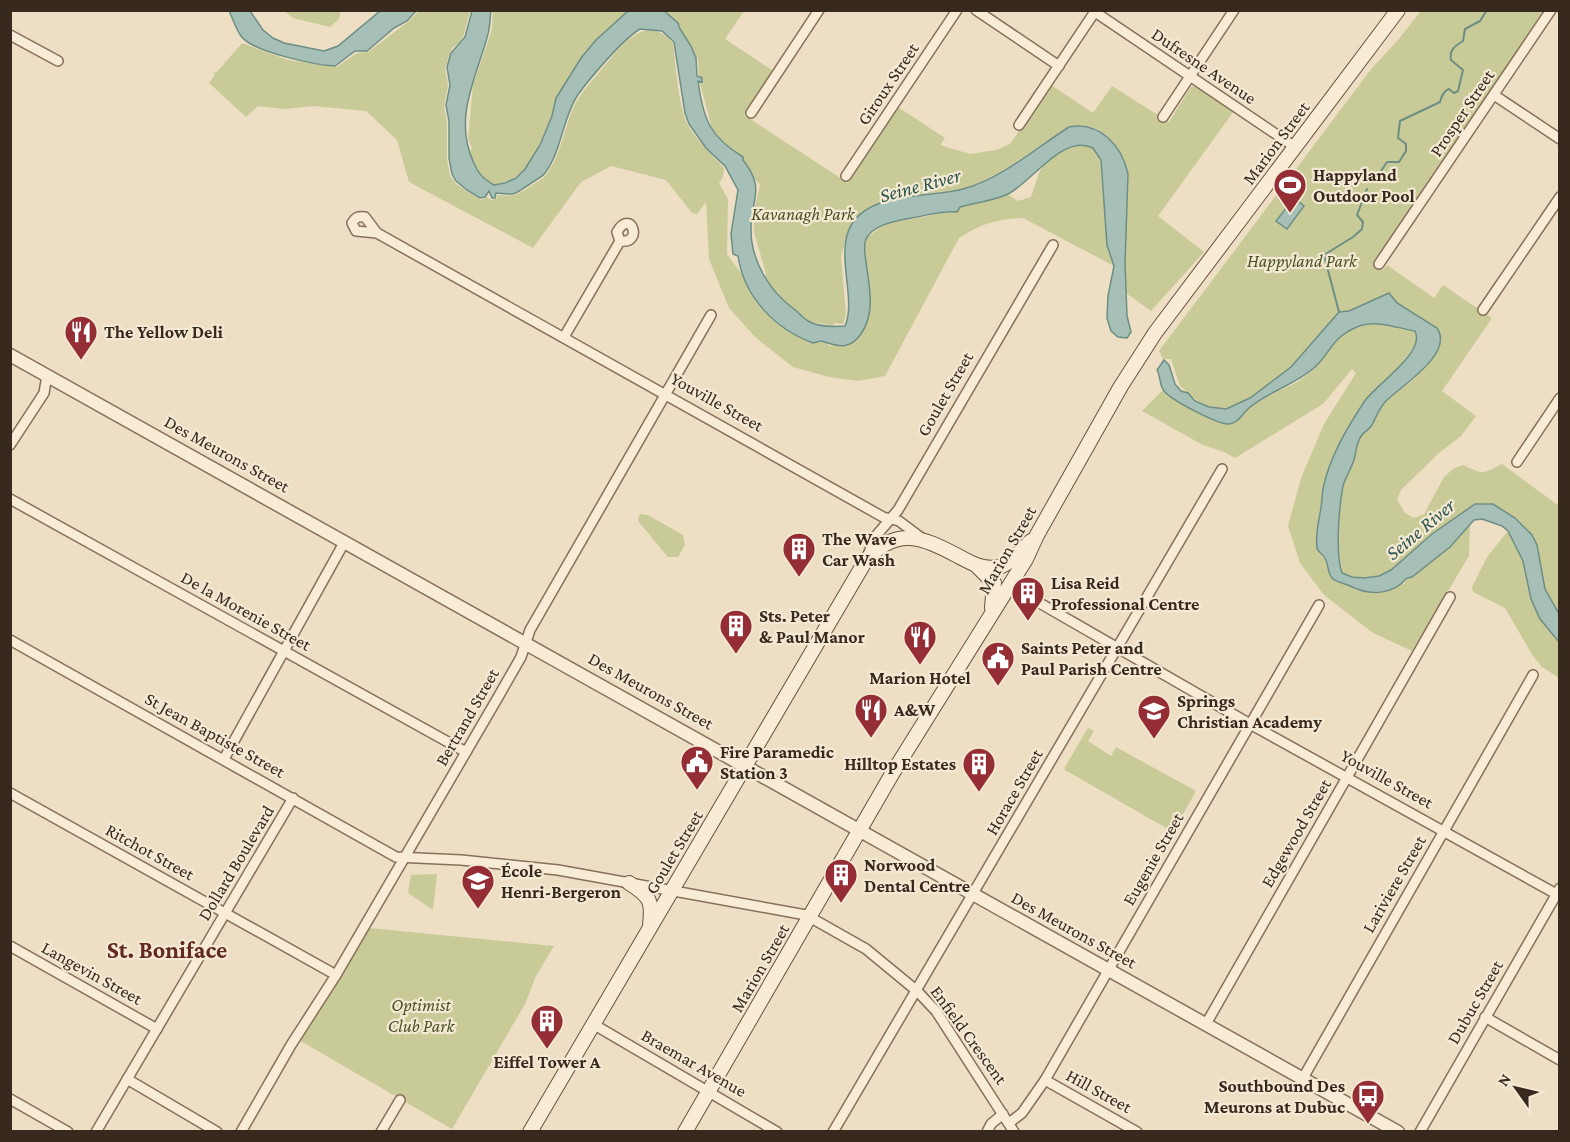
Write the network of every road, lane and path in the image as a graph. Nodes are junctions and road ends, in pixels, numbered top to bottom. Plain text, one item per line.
1 (819, 10) edge
2 (957, 10) edge
3 (976, 10) edge
4 (1234, 10) edge
5 (1398, 10) edge
6 (1551, 10) edge
7 (1095, 11) edge
8 (10, 35) edge
9 (58, 61) dead end
10 (1059, 66) junction
11 (1190, 76) junction
12 (1494, 95) junction
13 (751, 113) dead end
14 (1162, 117) dead end
15 (1019, 124) dead end
16 (1560, 138) edge
17 (1295, 147) junction
18 (846, 176) dead end
19 (1560, 197) edge
20 (377, 233) dead end
21 (620, 241) dead end
22 (1053, 245) dead end
23 (1379, 264) dead end
24 (1484, 310) dead end
25 (711, 315) dead end
26 (564, 337) junction
27 (10, 355) edge
28 (48, 375) junction
29 (664, 393) junction
30 (1560, 398) edge
31 (10, 445) edge
32 (1517, 462) dead end
33 (1222, 469) dead end
34 (10, 499) edge
35 (890, 519) junction
36 (1037, 535) junction
37 (345, 541) junction
38 (928, 543) junction
39 (866, 560) junction
40 (977, 566) junction
41 (1010, 586) junction
42 (1450, 597) dead end
43 (1318, 605) dead end
44 (991, 613) junction
45 (10, 639) edge
46 (525, 643) junction
47 (1118, 648) junction
48 (284, 651) junction
49 (1533, 675) dead end
50 (1250, 724) junction
51 (466, 752) junction
52 (224, 759) junction
53 (746, 765) junction
54 (1347, 777) junction
55 (10, 793) edge
56 (293, 798) junction
57 (860, 830) junction
58 (1443, 832) junction
59 (404, 857) junction
60 (629, 883) junction
61 (672, 891) junction
62 (1558, 893) edge
63 (973, 894) junction
64 (225, 914) junction
65 (810, 917) junction
66 (650, 928) junction
67 (10, 946) edge
68 (1108, 969) junction
69 (336, 975) junction
70 (917, 991) junction
71 (1485, 1017) junction
72 (593, 1023) junction
73 (1206, 1024) junction
74 (157, 1029) junction
75 (1560, 1060) edge
76 (1303, 1078) junction
77 (127, 1079) junction
78 (1045, 1080) junction
79 (709, 1091) junction
80 (10, 1099) edge
81 (400, 1100) dead end
82 (1003, 1114) junction
83 (1012, 1127) edge
84 (68, 1131) edge
85 (96, 1131) edge
86 (217, 1131) edge
87 (241, 1131) edge
88 (381, 1131) edge
89 (530, 1131) edge
90 (685, 1131) edge
91 (777, 1131) edge
92 (833, 1131) edge
93 (987, 1131) edge
94 (1137, 1131) edge
95 (1398, 1131) edge
96 (1420, 1131) edge

1 - 13 street
2 - 18 street, Giroux Street
3 - 10 street
4 - 11 street
5 - 17 main road, Marion Street
6 - 12 street, Prosper Street
7 - 10 street
7 - 11 street, Dufresne Avenue
8 - 9 street
10 - 15 street
11 - 14 street
11 - 17 street, Dufresne Avenue
12 - 16 street
12 - 23 street, Prosper Street
17 - 36 main road, Marion Street
19 - 24 street
20 - 26 street, Youville Street
21 - 26 street
22 - 35 street, Goulet Street
25 - 29 street, Bertrand Street
26 - 29 street, Youville Street
27 - 28 street, Des Meurons Street
28 - 31 street
28 - 37 street, Des Meurons Street
29 - 35 street, Youville Street
29 - 46 street, Bertrand Street
30 - 32 street
33 - 47 street, Horace Street
34 - 48 street, De la Morenie Street
35 - 38 street, Youville Street
35 - 39 street, Goulet Street
36 - 40 main road
36 - 41 main road, Marion Street
37 - 46 street, Des Meurons Street
37 - 48 street
38 - 39 main road, Goulet Street
38 - 40 main road, Youville Street
39 - 53 main road, Goulet Street
40 - 44 main road
41 - 44 main road, Marion Street
41 - 47 street, Youville Street
42 - 54 street, Edgewood Street
43 - 50 street, Eugenie Street
44 - 57 main road, Marion Street
45 - 52 street, St Jean Baptiste Street
46 - 51 street, Bertrand Street
46 - 53 street, Des Meurons Street
47 - 50 street, Youville Street
47 - 63 street, Horace Street
48 - 51 street, De la Morenie Street
48 - 52 street
49 - 58 street, Lariviere Street
50 - 54 street, Youville Street
50 - 68 street, Eugenie Street
51 - 59 street, Bertrand Street
52 - 56 street, St Jean Baptiste Street
53 - 57 street, Des Meurons Street
53 - 61 main road, Goulet Street
54 - 58 street, Youville Street
54 - 73 street, Edgewood Street
55 - 64 street, Ritchot Street
56 - 59 street, St Jean Baptiste Street
56 - 64 street, Dollard Boulevard
57 - 63 street, Des Meurons Street
57 - 65 main road, Marion Street
58 - 62 street, Youville Street
58 - 76 street, Lariviere Street
59 - 60 street, Enfield Crescent
59 - 69 street, Bertrand Street
60 - 61 street, Enfield Crescent
60 - 66 main road
61 - 65 street, Enfield Crescent
61 - 66 main road, Goulet Street
62 - 71 street, Dubuc Street
63 - 68 street, Des Meurons Street
63 - 70 street, Horace Street
64 - 69 street, Ritchot Street
64 - 74 street, Dollard Boulevard
65 - 70 street, Enfield Crescent
65 - 79 main road, Marion Street
66 - 72 main road, Goulet Street
67 - 74 street, Langevin Street
68 - 73 street, Des Meurons Street
68 - 78 street, Eugenie Street
69 - 87 street, Bertrand Street
70 - 82 street, Enfield Crescent
70 - 92 street, Horace Street
71 - 75 street
71 - 96 street, Dubuc Street
72 - 79 street, Braemar Avenue
72 - 89 main road, Goulet Street
73 - 76 street, Des Meurons Street
74 - 77 street, Dollard Boulevard
76 - 95 street, Des Meurons Street
77 - 85 street, Dollard Boulevard
77 - 86 street
78 - 83 street, Eugenie Street
78 - 94 street, Hill Street
79 - 90 main road, Marion Street
79 - 91 street, Braemar Avenue
80 - 84 street
81 - 88 street
82 - 83 street, Enfield Crescent
82 - 93 street

